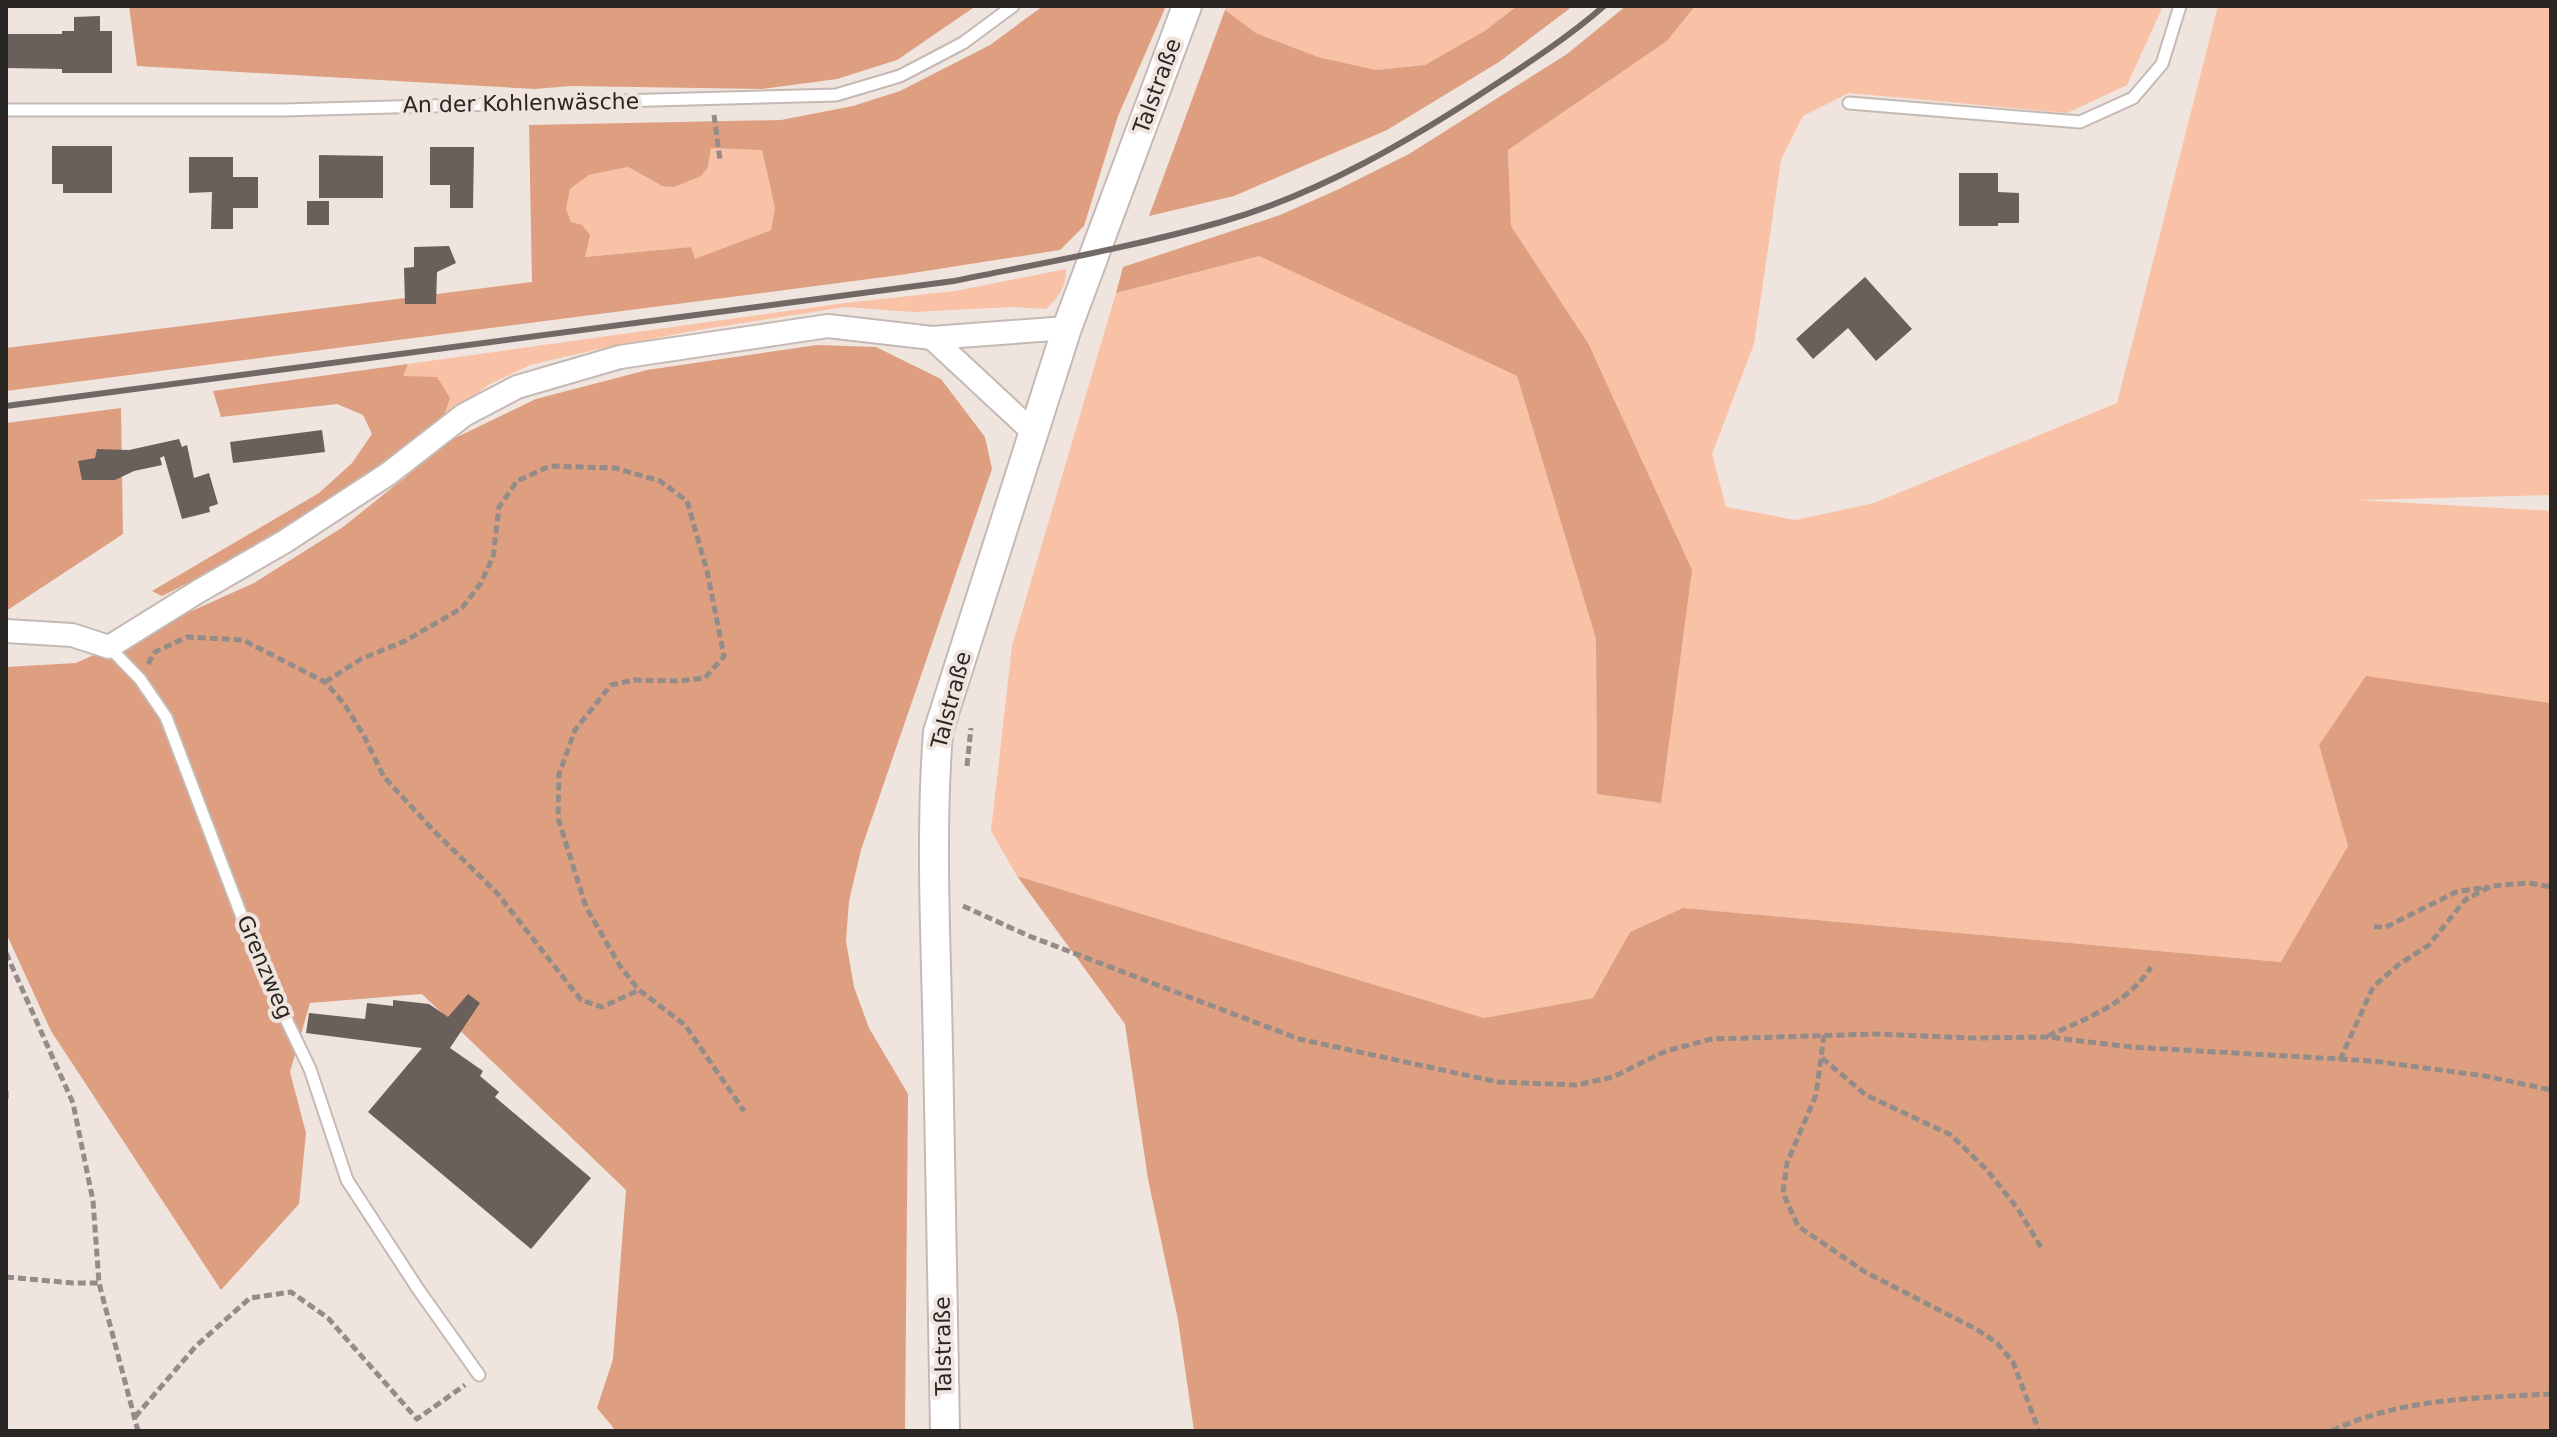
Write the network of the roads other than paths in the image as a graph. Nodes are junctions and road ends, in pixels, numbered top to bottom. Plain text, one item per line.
1 (1013, 6) edge
2 (1187, 6) edge
3 (2180, 6) edge
4 (1849, 103) dead end
5 (6, 110) edge
6 (1067, 328) junction
7 (932, 338) junction
8 (1033, 432) junction
9 (6, 631) edge
10 (109, 647) junction
11 (479, 1375) road end
12 (945, 1431) edge

1 - 5 lane, An der Kohlenwäsche
2 - 6 street, Talstraße
3 - 4 lane
6 - 7 street
6 - 8 street, Talstraße
7 - 8 street
7 - 10 street
8 - 12 street, Talstraße
9 - 10 street, Grenzweg
10 - 11 lane, Grenzweg

